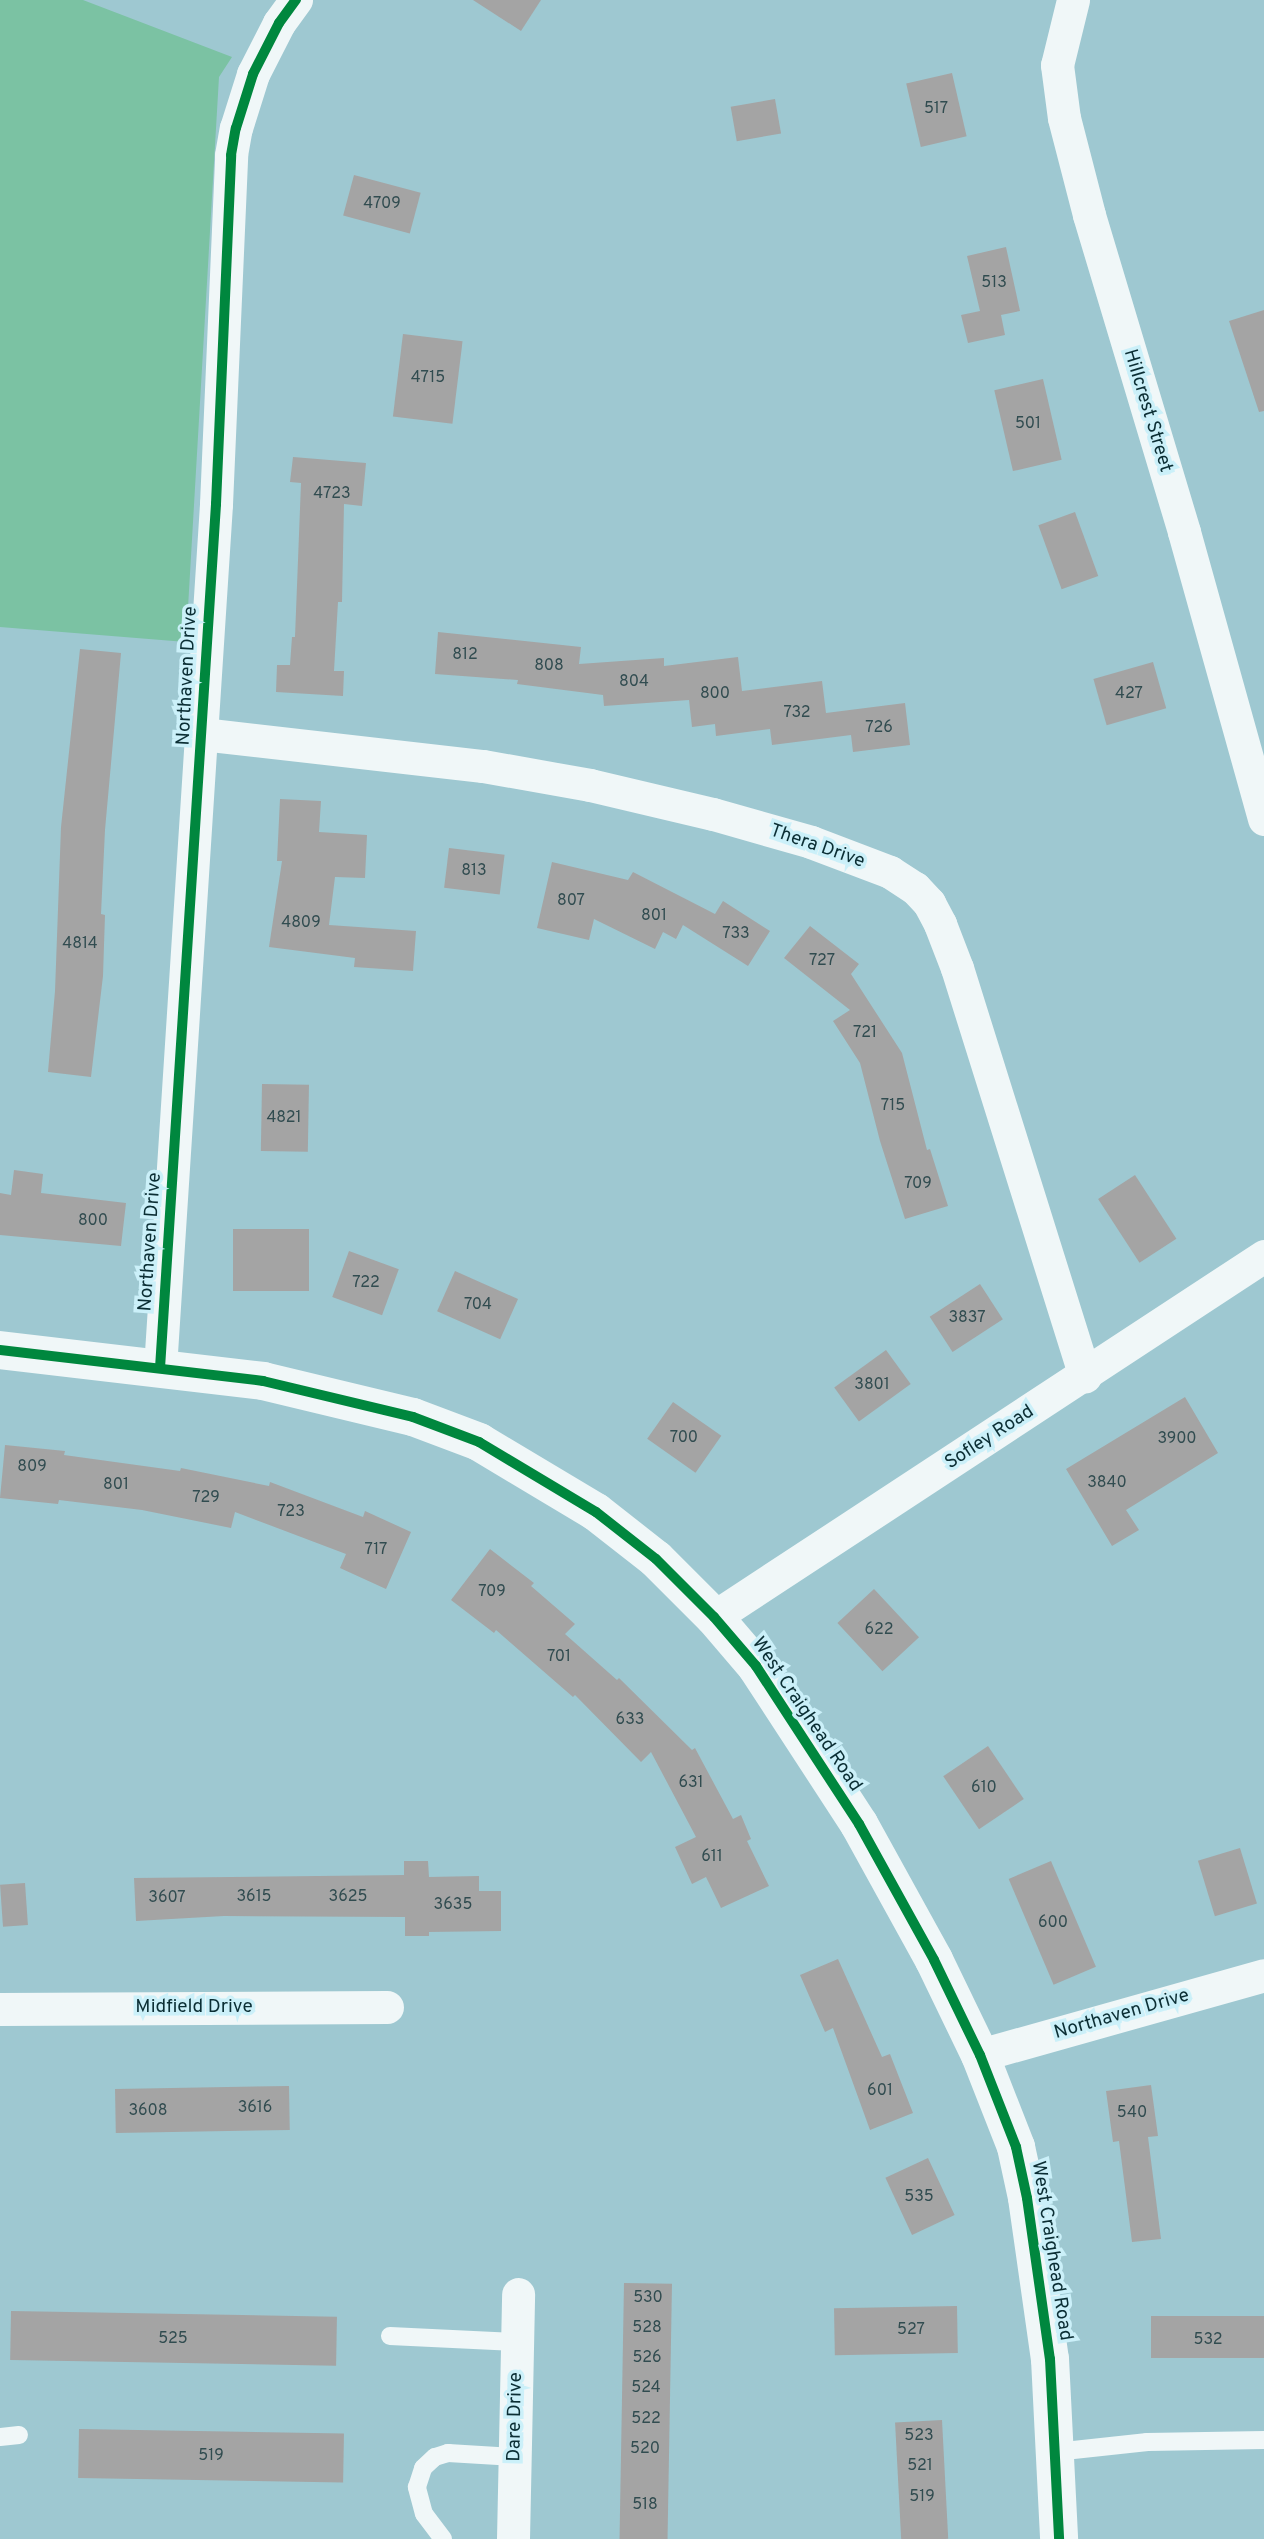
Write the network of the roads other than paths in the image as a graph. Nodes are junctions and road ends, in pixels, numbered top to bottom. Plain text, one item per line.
1 (296, 0) edge
2 (1073, 0) edge
3 (202, 734) junction
4 (1264, 819) edge
5 (1264, 1256) edge
6 (0, 1350) edge
7 (160, 1368) junction
8 (1085, 1377) junction
9 (714, 1617) junction
10 (1264, 1975) edge
11 (387, 2007) dead end
12 (0, 2009) edge
13 (980, 2055) junction
14 (518, 2294) dead end
15 (390, 2336) dead end
16 (517, 2342) junction
17 (19, 2435) dead end
18 (0, 2437) edge
19 (1264, 2440) edge
20 (1055, 2452) junction
21 (515, 2457) junction
22 (443, 2539) edge
23 (513, 2539) edge
24 (1059, 2539) edge

1 - 3 street, Northaven Drive
2 - 4 street, Hillcrest Street
3 - 7 street, Northaven Drive
3 - 8 street, Thera Drive
5 - 8 street, Sofley Road
6 - 7 street, West Craighead Road
7 - 9 street, West Craighead Road
8 - 9 street, Sofley Road
9 - 13 street, West Craighead Road
10 - 13 street, Northaven Drive
11 - 12 street, Midfield Drive
13 - 20 street, West Craighead Road
14 - 16 street, Dare Drive
15 - 16 lane
16 - 21 street, Dare Drive
17 - 18 lane
19 - 20 lane
20 - 24 street, West Craighead Road
21 - 22 lane
21 - 23 street, Dare Drive

